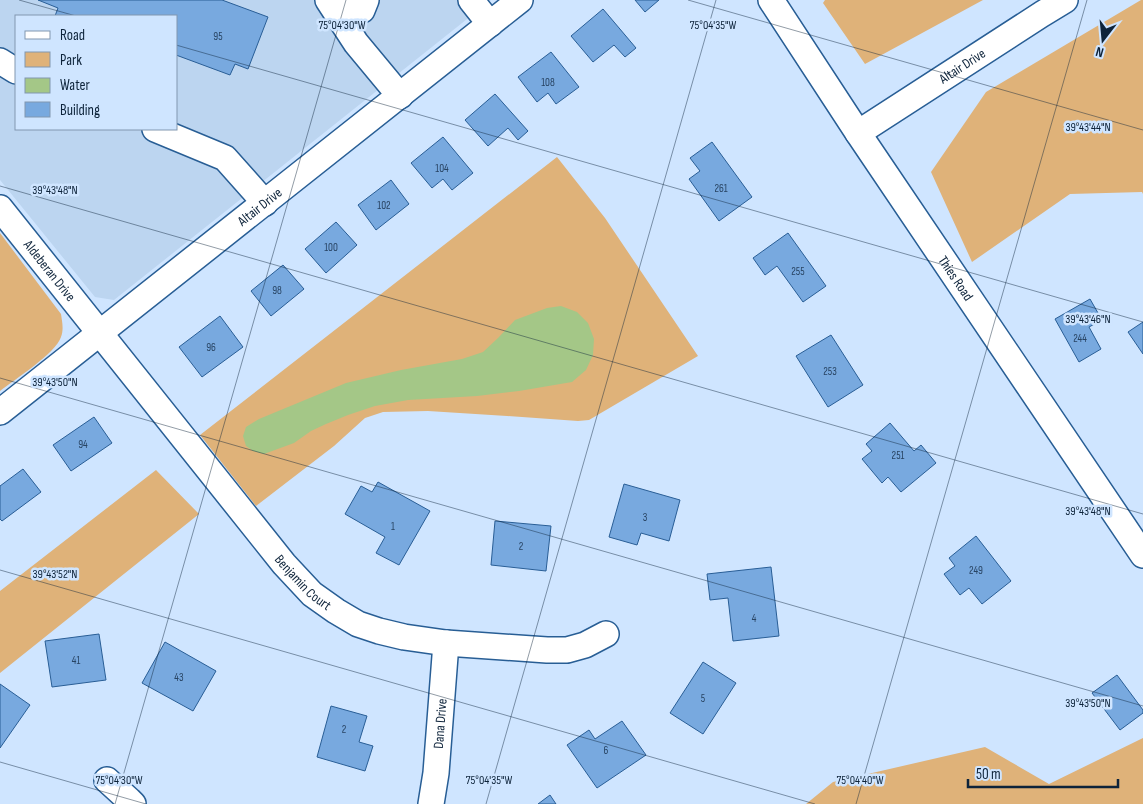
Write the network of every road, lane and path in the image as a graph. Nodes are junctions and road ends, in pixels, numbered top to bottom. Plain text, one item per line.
1 (328, 0) edge
2 (334, 0) edge
3 (366, 0) edge
4 (471, 0) edge
5 (520, 0) edge
6 (771, 0) edge
7 (1065, 0) edge
8 (490, 24) junction
9 (0, 61) edge
10 (15, 70) edge
11 (400, 96) junction
12 (157, 130) edge
13 (858, 133) junction
14 (265, 203) junction
15 (0, 208) edge
16 (100, 333) junction
17 (0, 412) edge
18 (1143, 555) edge
19 (606, 634) dead end
20 (446, 642) junction
21 (107, 780) dead end
22 (132, 804) edge
23 (430, 804) edge

1 - 11 street
2 - 3 street
4 - 8 street
5 - 8 street, Altair Drive
6 - 13 street, Thies Road
7 - 13 street, Altair Drive
8 - 11 street, Altair Drive
9 - 10 street
11 - 14 street, Altair Drive
12 - 14 street
13 - 18 street, Thies Road
14 - 16 street, Altair Drive
15 - 16 street, Aldeberan Drive
16 - 17 street, Altair Drive
16 - 20 street, Benjamin Court
19 - 20 street, Benjamin Court
20 - 23 street, Dana Drive
21 - 22 street

